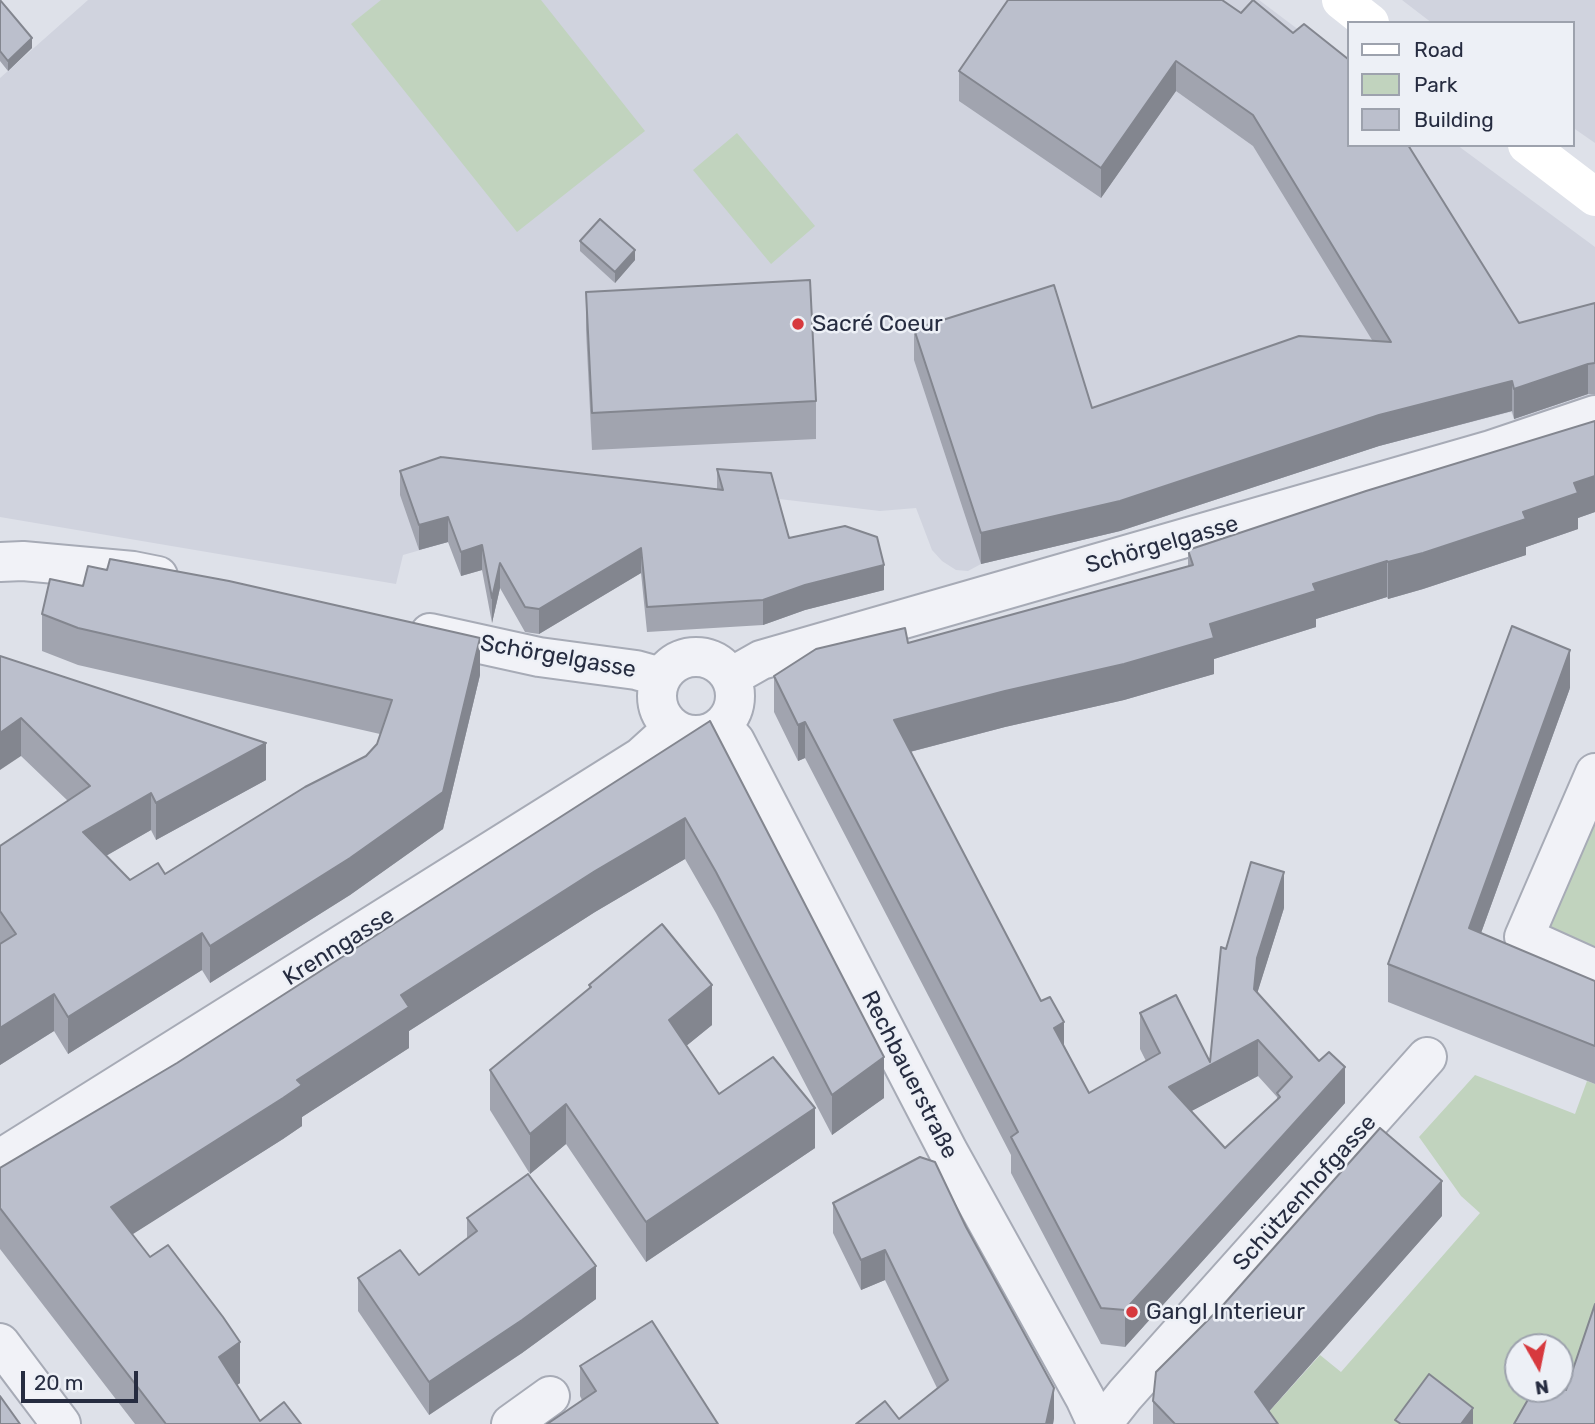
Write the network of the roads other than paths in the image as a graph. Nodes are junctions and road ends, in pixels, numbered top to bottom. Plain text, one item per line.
1 (1341, 0) edge
2 (1367, 21) edge
3 (1530, 147) edge
4 (1595, 197) edge
5 (1595, 415) edge
6 (0, 562) edge
7 (187, 582) edge
8 (402, 626) edge
9 (661, 677) junction
10 (731, 677) junction
11 (722, 726) junction
12 (673, 728) junction
13 (1595, 773) edge
14 (1595, 970) edge
15 (1427, 1057) dead end
16 (0, 1159) edge
17 (0, 1343) edge
18 (550, 1396) dead end
19 (61, 1424) edge
20 (511, 1424) edge
21 (1099, 1424) edge

1 - 2 main road
3 - 4 main road
5 - 10 street, Schörgelgasse
6 - 7 street
8 - 9 street, Schörgelgasse
9 - 10 street
9 - 12 street
10 - 11 street
11 - 12 street
11 - 21 street, Rechbauerstraße
12 - 16 street, Krenngasse
13 - 14 street
15 - 21 street, Schützenhofgasse
17 - 19 street
18 - 20 street

